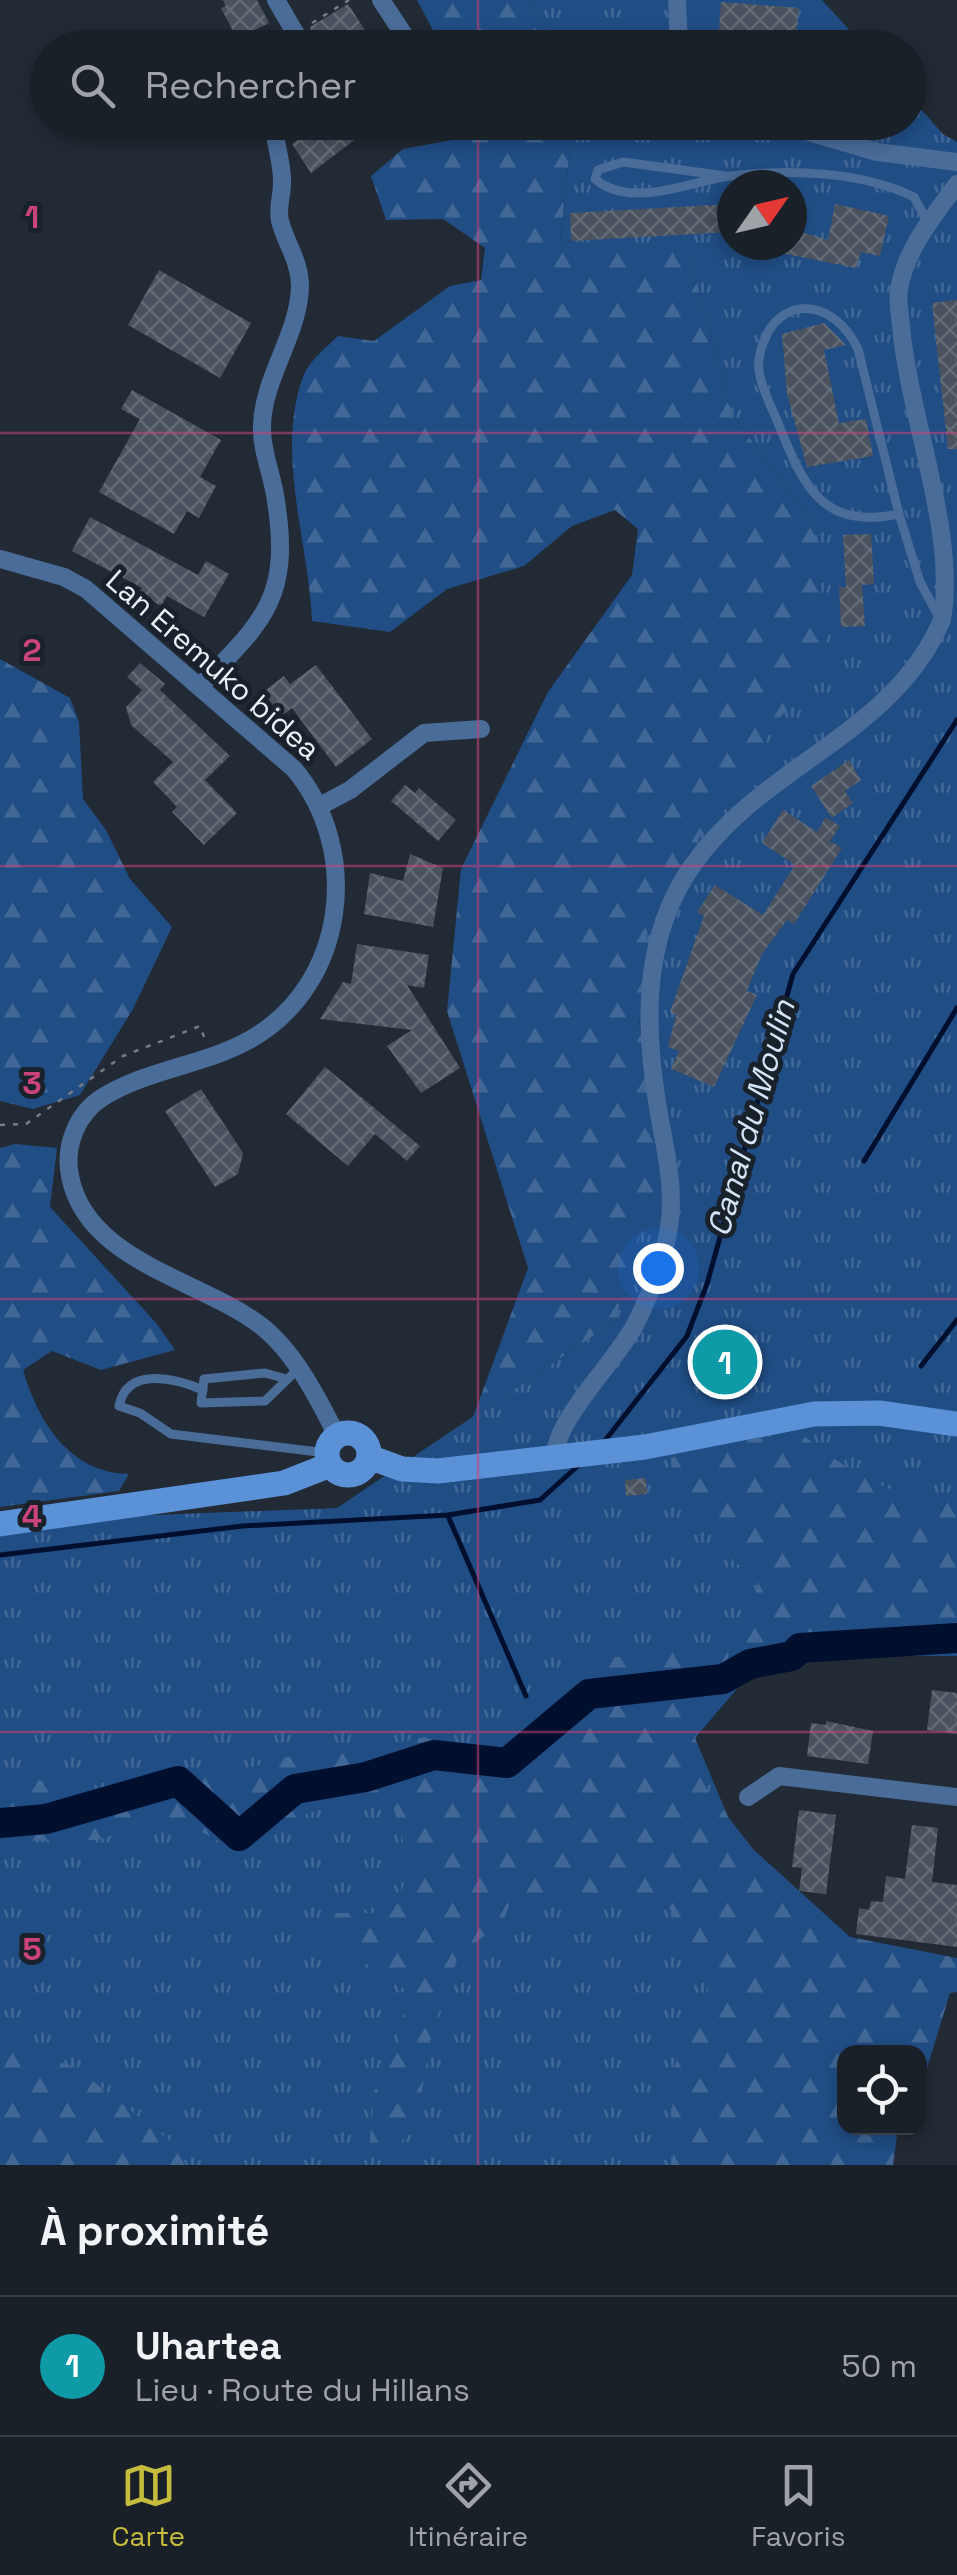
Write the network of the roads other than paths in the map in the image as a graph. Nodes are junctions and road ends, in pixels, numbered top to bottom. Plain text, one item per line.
1 (276, 0) edge
2 (381, 0) edge
3 (677, 0) edge
4 (294, 30) edge
5 (397, 30) edge
6 (678, 30) edge
7 (836, 140) edge
8 (276, 142) edge
9 (957, 162) edge
10 (807, 175) edge
11 (726, 176) joint
12 (957, 184) edge
13 (928, 224) junction
14 (900, 514) junction
15 (0, 558) edge
16 (942, 621) junction
17 (200, 686) junction
18 (481, 729) dead end
19 (320, 806) junction
20 (290, 1374) junction
21 (202, 1390) junction
22 (957, 1424) edge
23 (332, 1451) junction
24 (555, 1460) junction
25 (0, 1524) edge
26 (748, 1797) dead end
27 (957, 1797) edge

1 - 4 street
2 - 5 street
3 - 6 street
7 - 9 street
8 - 17 street
10 - 13 lane
11 - 11 lane
12 - 13 street
13 - 16 street
14 - 14 lane
14 - 16 lane
15 - 17 street, Lan Eremuko bidea
16 - 24 street
17 - 19 street, Lan Eremuko bidea
18 - 19 street
19 - 20 street, Lan Eremuko bidea
20 - 21 lane
20 - 21 lane
20 - 23 street, Lan Eremuko bidea
21 - 23 lane
22 - 24 street
23 - 24 street
23 - 25 street
26 - 27 street

